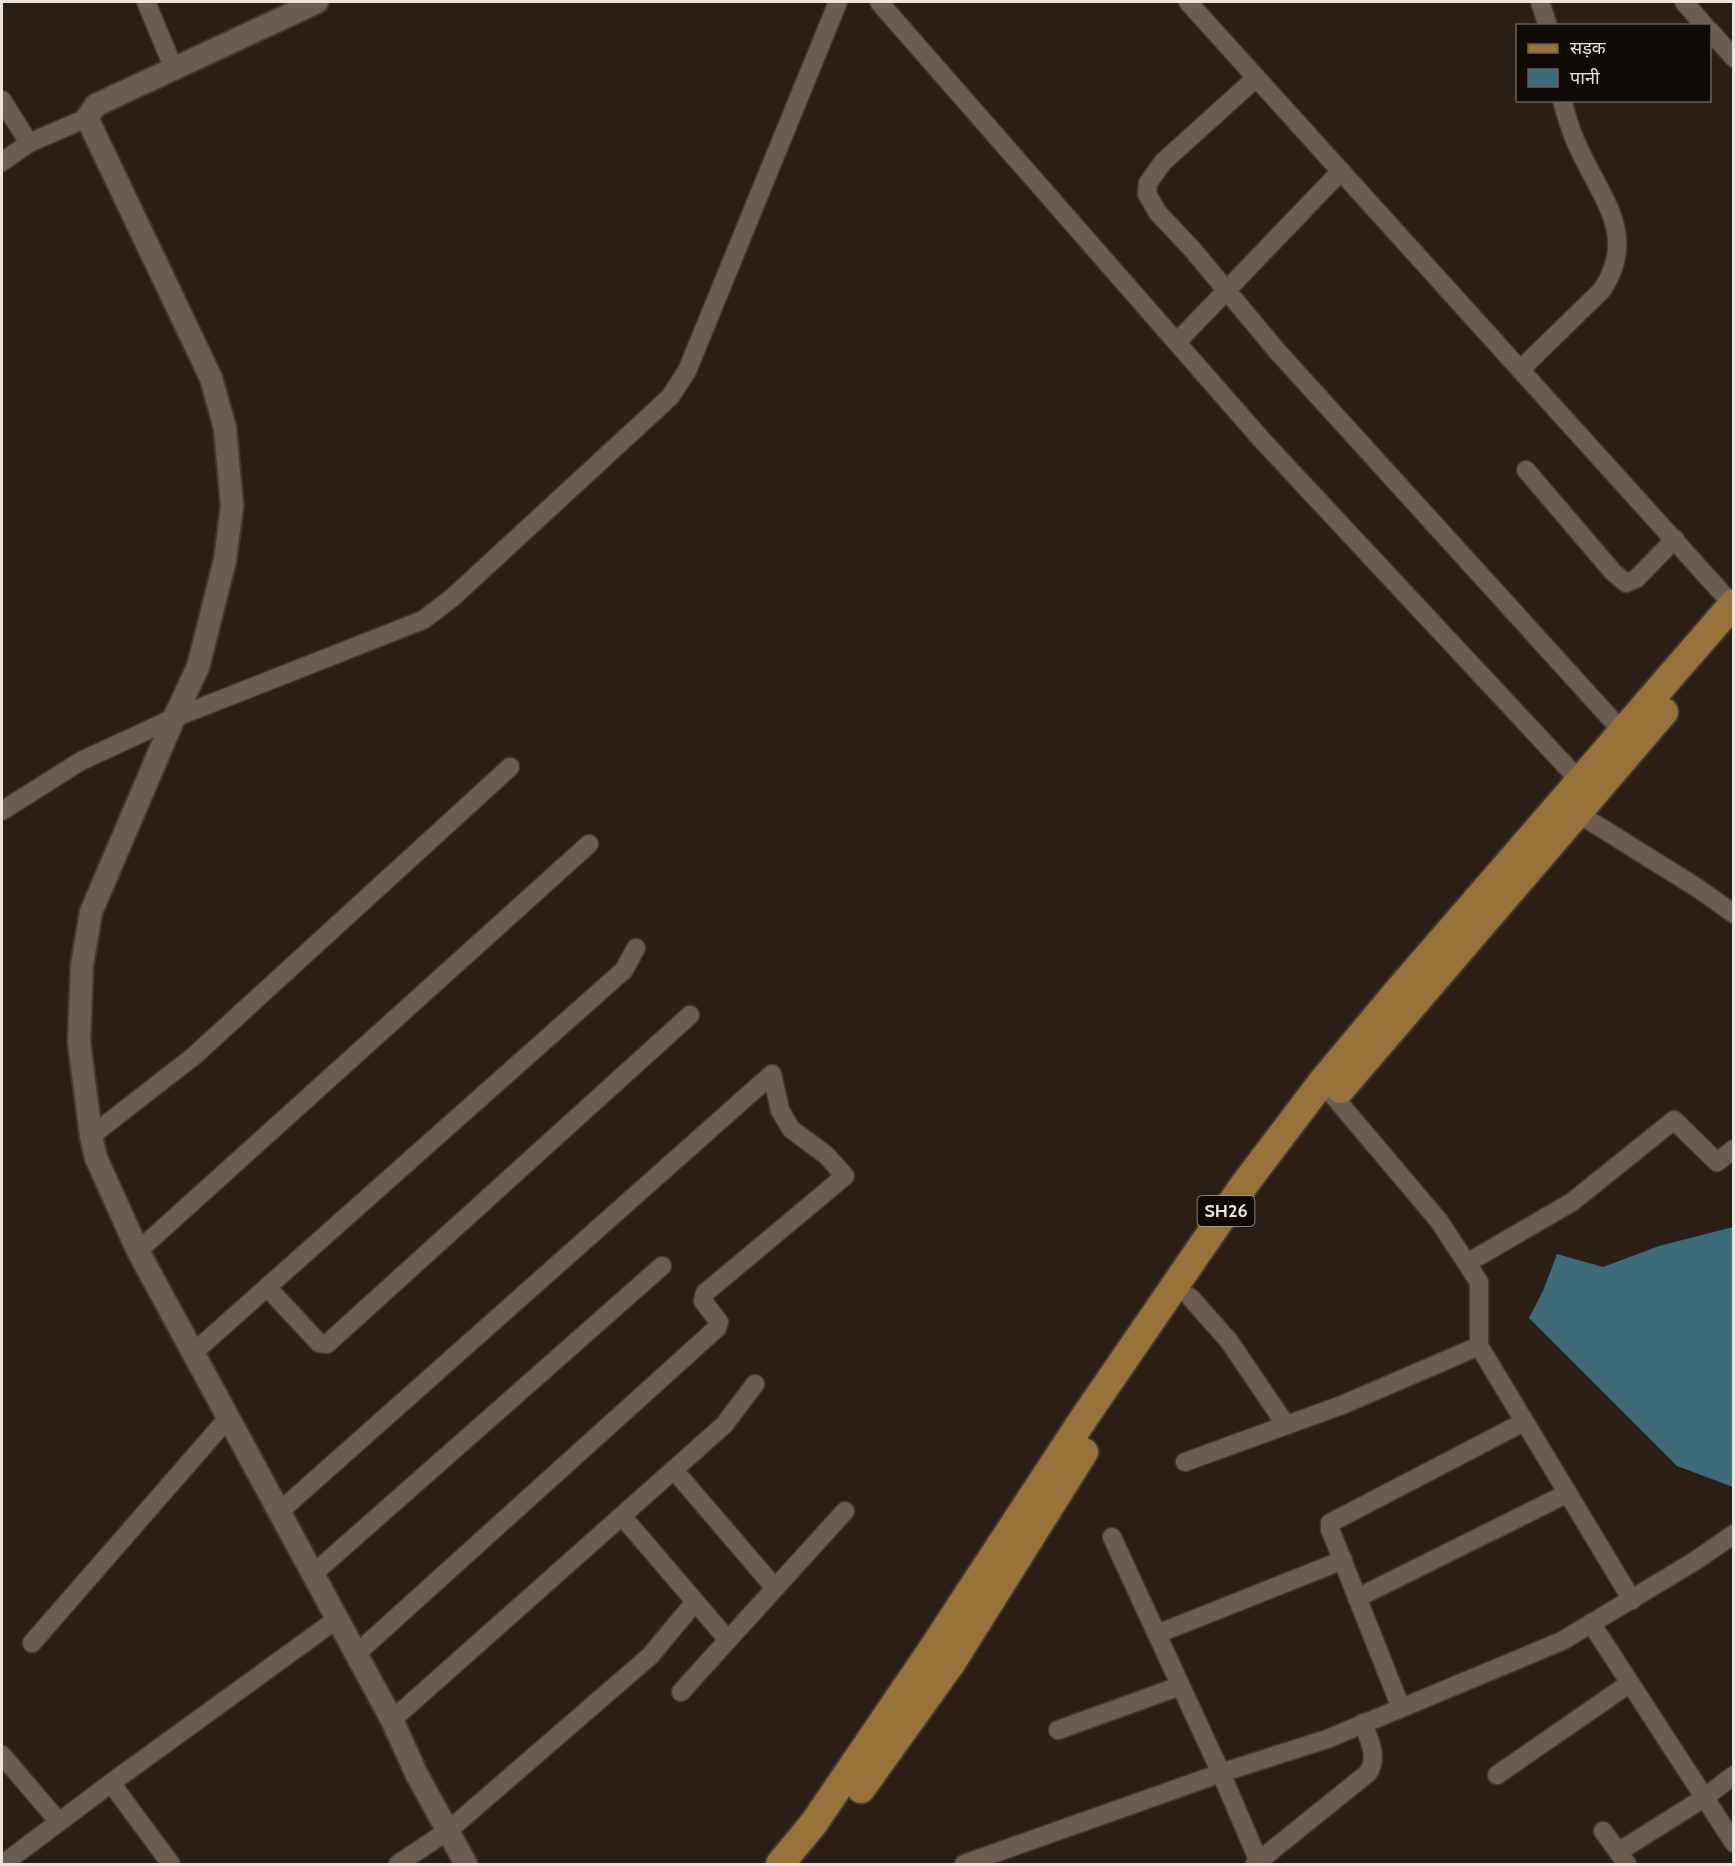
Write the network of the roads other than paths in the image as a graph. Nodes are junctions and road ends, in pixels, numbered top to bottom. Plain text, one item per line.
1 (146, 2) edge
2 (317, 2) edge
3 (838, 2) edge
4 (879, 2) edge
5 (1188, 2) edge
6 (1540, 2) edge
7 (1684, 2) edge
8 (1547, 24) edge
9 (1703, 24) edge
10 (1711, 32) edge
11 (1734, 58) edge
12 (174, 69) junction
13 (1256, 78) junction
14 (2, 100) edge
15 (1563, 102) edge
16 (87, 118) junction
17 (29, 143) junction
18 (2, 162) edge
19 (1341, 171) junction
20 (1226, 289) junction
21 (1177, 342) junction
22 (1521, 369) junction
23 (1526, 470) dead end
24 (1675, 539) junction
25 (1733, 612) edge
26 (174, 718) junction
27 (1622, 731) junction
28 (510, 767) dead end
29 (1579, 780) junction
30 (2, 811) edge
31 (1579, 814) junction
32 (589, 844) dead end
33 (1734, 914) edge
34 (636, 948) dead end
35 (690, 1015) dead end
36 (1328, 1090) junction
37 (91, 1136) junction
38 (1734, 1149) edge
39 (138, 1251) junction
40 (1467, 1263) junction
41 (662, 1266) dead end
42 (267, 1287) junction
43 (1190, 1297) junction
44 (1479, 1346) junction
45 (193, 1353) junction
46 (754, 1384) dead end
47 (228, 1418) junction
48 (1524, 1422) junction
49 (1286, 1425) junction
50 (1185, 1462) dead end
51 (674, 1470) junction
52 (1568, 1493) junction
53 (845, 1511) dead end
54 (279, 1512) junction
55 (622, 1516) junction
56 (1734, 1534) edge
57 (1112, 1537) dead end
58 (1343, 1560) junction
59 (313, 1574) junction
60 (775, 1588) junction
61 (1357, 1598) junction
62 (1632, 1600) junction
63 (695, 1602) junction
64 (337, 1619) junction
65 (1591, 1623) junction
66 (1156, 1634) junction
67 (728, 1641) junction
68 (32, 1643) dead end
69 (356, 1654) junction
70 (1630, 1683) junction
71 (1180, 1686) junction
72 (681, 1692) dead end
73 (1401, 1708) junction
74 (392, 1720) junction
75 (1363, 1723) junction
76 (1058, 1730) dead end
77 (2, 1755) edge
78 (1221, 1773) junction
79 (1734, 1774) edge
80 (1497, 1775) dead end
81 (111, 1783) junction
82 (1704, 1798) junction
83 (59, 1822) junction
84 (449, 1830) junction
85 (1603, 1831) dead end
86 (1734, 1843) edge
87 (1622, 1858) edge
88 (3, 1864) edge
89 (171, 1864) edge
90 (398, 1864) edge
91 (466, 1864) edge
92 (780, 1864) edge
93 (801, 1864) edge
94 (964, 1864) edge
95 (1258, 1864) edge

1 - 12 street
2 - 12 street
3 - 26 street
4 - 21 street
5 - 13 street
6 - 8 street
7 - 9 street
10 - 11 street
12 - 16 street
13 - 19 street
13 - 20 street
14 - 17 street
15 - 22 street
16 - 17 street
16 - 26 street
17 - 18 street
19 - 20 street
19 - 22 street
20 - 21 street
20 - 27 street
21 - 29 street
22 - 24 street
23 - 24 street
24 - 25 street
25 - 27 main road, SH26
25 - 31 main road, SH26
26 - 30 street
26 - 37 street
27 - 29 main road, SH26
28 - 37 street
29 - 36 main road, SH26
31 - 33 street
31 - 36 main road, SH26
32 - 39 street
34 - 42 street
35 - 42 street
36 - 40 street
36 - 43 main road, SH26
36 - 92 main road, SH26
37 - 39 street
38 - 40 street
39 - 45 street
40 - 44 street
41 - 59 street
42 - 45 street
43 - 49 street
43 - 93 main road, SH26
44 - 48 street
44 - 49 street
45 - 47 street
46 - 51 street
47 - 54 street
47 - 68 street
48 - 52 street
48 - 58 street
49 - 50 street
51 - 55 street
51 - 60 street
52 - 61 street
52 - 62 street
53 - 60 street
54 - 59 street
54 - 69 street
55 - 63 street
55 - 74 street
56 - 62 street
57 - 66 street
58 - 61 street
58 - 66 street
59 - 64 street
60 - 67 street
61 - 73 street
62 - 65 street
63 - 67 street
63 - 84 street
64 - 69 street
64 - 81 street
65 - 70 street
65 - 73 street
66 - 71 street
67 - 72 street
69 - 74 street
70 - 80 street
70 - 82 street
71 - 76 street
71 - 78 street
73 - 75 street
74 - 84 street
75 - 78 street
75 - 95 street
77 - 83 street
78 - 94 street
78 - 95 street
79 - 82 street
81 - 83 street
81 - 89 street
82 - 86 street
82 - 87 street
83 - 88 street
84 - 90 street
84 - 91 street
85 - 87 street

